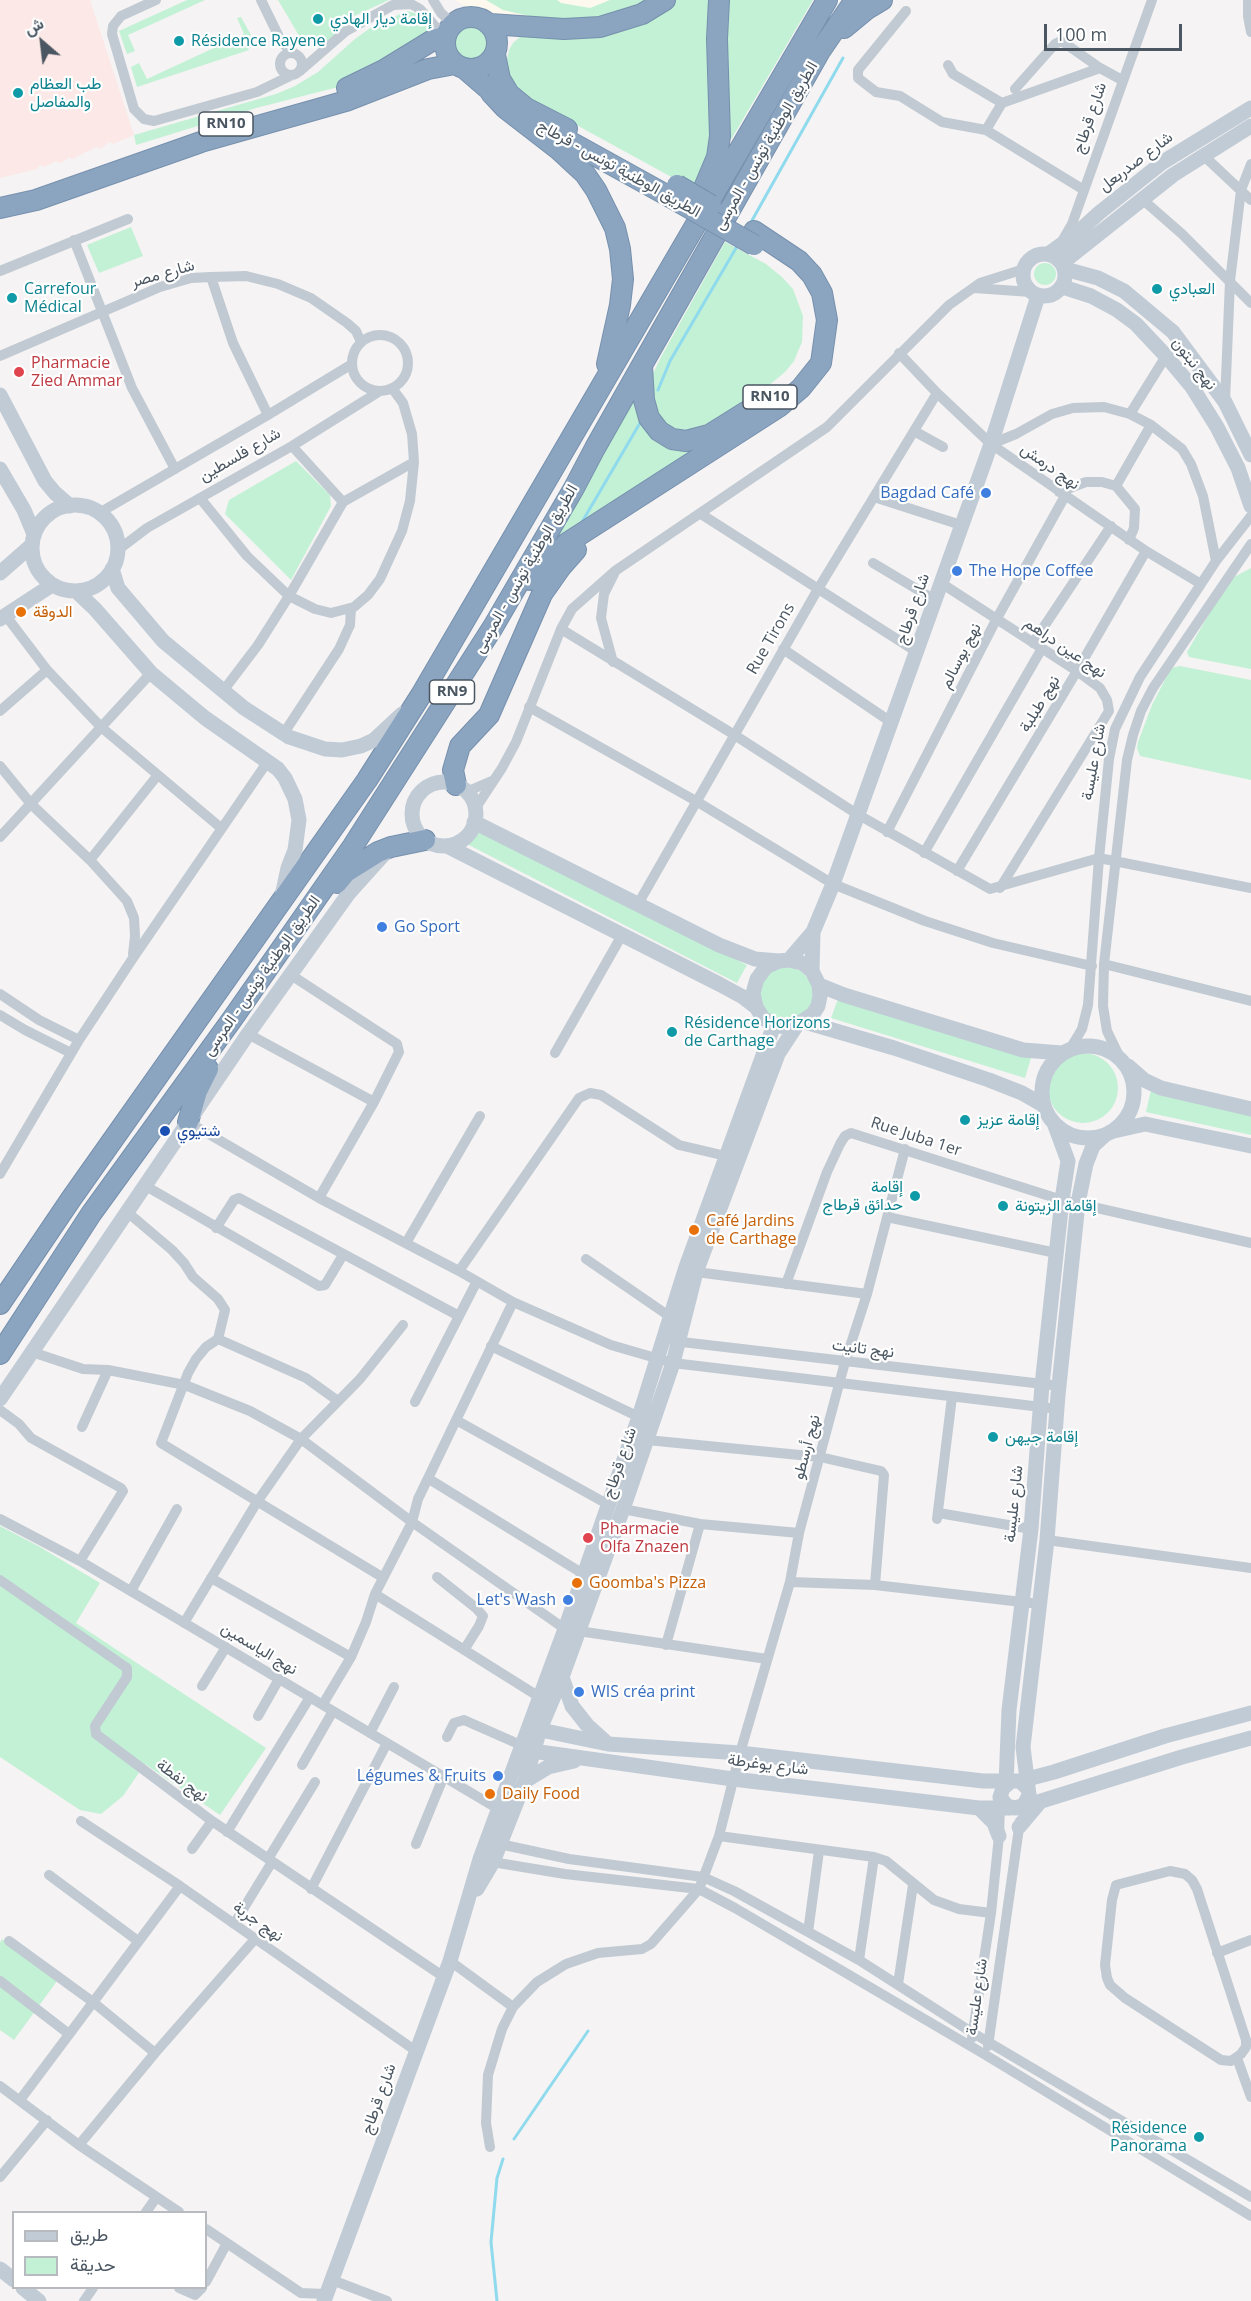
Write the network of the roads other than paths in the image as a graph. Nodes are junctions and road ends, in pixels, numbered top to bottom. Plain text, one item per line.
1 (156, 0) edge
2 (261, 0) edge
3 (433, 0) edge
4 (659, 0) edge
5 (665, 0) edge
6 (719, 0) edge
7 (827, 0) edge
8 (855, 0) edge
9 (882, 0) edge
10 (1152, 0) edge
11 (1248, 0) edge
12 (906, 11) dead end
13 (642, 14) junction
14 (490, 24) junction
15 (448, 32) junction
16 (1251, 32) edge
17 (282, 42) junction
18 (325, 49) junction
19 (820, 51) junction
20 (296, 54) junction
21 (495, 55) junction
22 (279, 63) junction
23 (948, 65) dead end
24 (460, 66) junction
25 (1100, 68) junction
26 (296, 73) junction
27 (1122, 80) junction
28 (270, 86) junction
29 (1015, 88) dead end
30 (491, 93) junction
31 (1002, 103) junction
32 (1251, 108) edge
33 (1251, 126) edge
34 (986, 130) junction
35 (1203, 155) junction
36 (1251, 164) edge
37 (1084, 190) junction
38 (1240, 190) junction
39 (673, 191) junction
40 (0, 195) edge
41 (1142, 199) junction
42 (1251, 200) edge
43 (0, 208) edge
44 (128, 219) dead end
45 (754, 238) junction
46 (74, 240) junction
47 (1054, 250) junction
48 (678, 255) junction
49 (1064, 266) junction
50 (1024, 269) junction
51 (0, 271) edge
52 (211, 276) junction
53 (1230, 281) junction
54 (1063, 287) junction
55 (974, 288) junction
56 (1035, 294) junction
57 (1251, 303) edge
58 (103, 310) junction
59 (361, 342) junction
60 (899, 353) junction
61 (0, 356) edge
62 (1166, 356) junction
63 (352, 364) junction
64 (642, 366) junction
65 (603, 381) junction
66 (393, 387) junction
67 (380, 390) junction
68 (937, 393) junction
69 (0, 395) edge
70 (1225, 402) junction
71 (1130, 414) junction
72 (268, 415) junction
73 (1151, 425) junction
74 (914, 430) junction
75 (991, 444) junction
76 (292, 446) junction
77 (944, 447) dead end
78 (1251, 455) edge
79 (414, 462) junction
80 (0, 469) edge
81 (175, 469) junction
82 (1116, 486) junction
83 (651, 490) junction
84 (1062, 494) junction
85 (874, 497) junction
86 (201, 498) junction
87 (343, 502) junction
88 (70, 506) junction
89 (1251, 506) edge
90 (99, 513) junction
91 (701, 513) junction
92 (1251, 516) edge
93 (961, 525) junction
94 (1111, 526) junction
95 (33, 539) junction
96 (1130, 540) junction
97 (1251, 544) edge
98 (118, 550) junction
99 (1146, 551) junction
100 (1216, 561) junction
101 (873, 563) dead end
102 (112, 569) junction
103 (615, 571) junction
104 (0, 573) edge
105 (941, 583) junction
106 (1202, 584) junction
107 (52, 585) junction
108 (818, 589) junction
109 (76, 591) junction
110 (289, 596) junction
111 (935, 600) junction
112 (351, 608) junction
113 (3, 617) edge
114 (996, 620) junction
115 (493, 627) junction
116 (561, 629) junction
117 (1037, 646) junction
118 (783, 649) junction
119 (916, 652) junction
120 (613, 662) junction
121 (47, 670) junction
122 (1077, 671) junction
123 (151, 673) junction
124 (223, 691) junction
125 (421, 694) junction
126 (529, 707) junction
127 (0, 711) edge
128 (891, 722) junction
129 (101, 727) junction
130 (284, 733) junction
131 (733, 734) junction
132 (268, 761) junction
133 (0, 766) edge
134 (157, 776) junction
135 (495, 780) junction
136 (461, 788) junction
137 (696, 801) junction
138 (32, 804) junction
139 (857, 814) junction
140 (475, 816) junction
141 (221, 828) junction
142 (887, 832) junction
143 (0, 837) edge
144 (424, 840) junction
145 (391, 846) junction
146 (447, 846) junction
147 (924, 853) junction
148 (1099, 858) junction
149 (90, 860) junction
150 (1115, 860) junction
151 (957, 871) junction
152 (833, 884) junction
153 (1000, 888) junction
154 (1251, 888) edge
155 (280, 902) junction
156 (638, 904) junction
157 (813, 932) junction
158 (622, 935) junction
159 (133, 958) junction
160 (274, 960) junction
161 (784, 960) junction
162 (1104, 964) junction
163 (1092, 966) junction
164 (291, 975) junction
165 (816, 978) junction
166 (0, 994) edge
167 (1251, 1001) edge
168 (756, 1007) junction
169 (0, 1015) edge
170 (233, 1018) junction
171 (801, 1023) junction
172 (774, 1025) junction
173 (248, 1034) junction
174 (79, 1040) junction
175 (1066, 1051) junction
176 (70, 1053) junction
177 (555, 1053) dead end
178 (1123, 1061) junction
179 (374, 1102) junction
180 (1043, 1106) junction
181 (1251, 1109) edge
182 (480, 1116) dead end
183 (188, 1122) junction
184 (1054, 1123) junction
185 (1108, 1133) junction
186 (1251, 1146) edge
187 (905, 1149) junction
188 (726, 1156) junction
189 (0, 1174) edge
190 (144, 1185) junction
191 (319, 1198) junction
192 (1062, 1200) junction
193 (1078, 1203) junction
194 (126, 1211) junction
195 (887, 1217) junction
196 (216, 1228) junction
197 (406, 1243) junction
198 (1251, 1243) edge
199 (1056, 1253) junction
200 (343, 1255) junction
201 (586, 1259) dead end
202 (459, 1271) junction
203 (696, 1272) junction
204 (476, 1283) junction
205 (786, 1284) junction
206 (867, 1294) junction
207 (513, 1302) junction
208 (0, 1304) edge
209 (459, 1316) junction
210 (669, 1316) junction
211 (403, 1325) dead end
212 (663, 1338) junction
213 (218, 1339) junction
214 (678, 1342) junction
215 (491, 1346) junction
216 (32, 1352) junction
217 (0, 1354) edge
218 (656, 1359) junction
219 (845, 1362) junction
220 (673, 1363) junction
221 (108, 1370) junction
222 (839, 1384) junction
223 (184, 1385) junction
224 (1042, 1385) junction
225 (1059, 1386) junction
226 (952, 1397) junction
227 (0, 1399) edge
228 (338, 1401) junction
229 (415, 1402) dead end
230 (1042, 1407) junction
231 (1058, 1409) junction
232 (0, 1410) edge
233 (639, 1417) junction
234 (456, 1420) junction
235 (82, 1427) dead end
236 (301, 1439) junction
237 (646, 1440) junction
238 (820, 1457) junction
239 (429, 1479) junction
240 (257, 1502) junction
241 (616, 1507) junction
242 (177, 1509) dead end
243 (0, 1519) edge
244 (412, 1522) junction
245 (700, 1524) junction
246 (1030, 1529) junction
247 (799, 1533) junction
248 (1047, 1540) junction
249 (80, 1562) junction
250 (1251, 1568) edge
251 (585, 1575) junction
252 (382, 1577) junction
253 (437, 1577) dead end
254 (211, 1578) junction
255 (0, 1580) edge
256 (790, 1582) junction
257 (875, 1585) junction
258 (131, 1591) junction
259 (375, 1594) junction
260 (1021, 1601) junction
261 (1039, 1604) junction
262 (184, 1623) junction
263 (572, 1631) junction
264 (666, 1645) junction
265 (226, 1647) junction
266 (464, 1650) junction
267 (351, 1657) junction
268 (767, 1659) junction
269 (562, 1677) junction
270 (279, 1679) junction
271 (202, 1686) dead end
272 (394, 1687) dead end
273 (310, 1697) junction
274 (541, 1698) junction
275 (328, 1708) junction
276 (1251, 1713) edge
277 (258, 1716) dead end
278 (535, 1728) junction
279 (370, 1733) junction
280 (447, 1737) dead end
281 (1251, 1738) edge
282 (387, 1743) junction
283 (608, 1744) junction
284 (1023, 1747) junction
285 (526, 1749) junction
286 (740, 1753) junction
287 (1006, 1756) junction
288 (593, 1758) junction
289 (302, 1765) dead end
290 (1054, 1773) junction
291 (443, 1778) junction
292 (733, 1779) junction
293 (525, 1781) junction
294 (983, 1781) junction
295 (315, 1782) dead end
296 (1017, 1795) junction
297 (979, 1808) junction
298 (500, 1810) junction
299 (81, 1821) dead end
300 (212, 1821) junction
301 (1019, 1827) joint
302 (227, 1832) junction
303 (719, 1836) junction
304 (999, 1836) junction
305 (494, 1843) junction
306 (416, 1844) dead end
307 (192, 1849) dead end
308 (819, 1851) junction
309 (874, 1857) junction
310 (270, 1861) junction
311 (487, 1861) junction
312 (48, 1875) dead end
313 (703, 1877) junction
314 (913, 1885) junction
315 (180, 1886) junction
316 (311, 1889) junction
317 (699, 1889) junction
318 (991, 1913) junction
319 (234, 1924) junction
320 (808, 1932) junction
321 (255, 1939) junction
322 (1251, 1940) edge
323 (9, 1941) dead end
324 (138, 1941) junction
325 (1217, 1953) junction
326 (859, 1960) junction
327 (450, 1961) junction
328 (444, 1977) junction
329 (0, 1981) edge
330 (898, 1984) junction
331 (93, 2002) junction
332 (513, 2007) junction
333 (973, 2033) junction
334 (69, 2034) junction
335 (989, 2042) junction
336 (970, 2047) junction
337 (416, 2051) junction
338 (155, 2053) junction
339 (984, 2054) junction
340 (1238, 2058) junction
341 (0, 2086) edge
342 (1251, 2097) edge
343 (20, 2100) junction
344 (47, 2120) junction
345 (79, 2145) junction
346 (490, 2147) dead end
347 (0, 2177) edge
348 (1251, 2197) edge
349 (156, 2198) junction
350 (147, 2211) edge
351 (177, 2211) edge
352 (1251, 2216) edge
353 (207, 2230) edge
354 (227, 2243) junction
355 (0, 2269) edge
356 (12, 2278) edge
357 (207, 2280) edge
358 (24, 2289) edge
359 (181, 2289) edge
360 (201, 2289) edge
361 (327, 2292) edge
362 (39, 2301) edge
363 (387, 2301) edge

1 - 28 street
2 - 17 street
3 - 15 street
4 - 13 highway
5 - 13 highway, RN10
6 - 48 highway
7 - 48 highway, الطريق الوطنية تونس - المرسى / RN9
8 - 19 highway, الطريق الوطنية تونس - المرسى / RN9
9 - 19 highway
10 - 27 street, شارع قرطاج
11 - 16 street
12 - 34 street
13 - 14 highway, RN10
14 - 15 highway, RN10
14 - 21 highway
15 - 18 street
15 - 24 highway, الطريق الوطنية تونس - قرطاج / RN10
15 - 40 highway, RN10
17 - 20 street
17 - 22 street
18 - 20 street
18 - 26 street
19 - 64 highway, الطريق الوطنية تونس - المرسى / RN9
20 - 22 street
20 - 26 street
21 - 24 highway, RN10
21 - 39 highway
22 - 26 street
22 - 28 street
23 - 31 street
24 - 30 highway, الطريق الوطنية تونس - قرطاج / RN10
24 - 43 highway, RN10
25 - 27 street
25 - 29 street
25 - 31 street
26 - 28 street
27 - 37 street, شارع قرطاج
30 - 39 highway, الطريق الوطنية تونس - قرطاج / RN10
30 - 65 highway
31 - 34 street
32 - 47 street, شارع صدربعل
33 - 35 street, شارع صدربعل
34 - 37 street
35 - 38 street
35 - 41 street, شارع صدربعل
36 - 38 street
37 - 47 street, شارع قرطاج
38 - 42 street
38 - 53 street
39 - 45 highway, الطريق الوطنية تونس - قرطاج / RN10, bridge
41 - 49 street, شارع صدربعل
41 - 53 street
44 - 46 street
45 - 64 highway, الطريق الوطنية تونس - قرطاج / RN10
45 - 83 highway
46 - 51 street
46 - 58 street
47 - 49 street
47 - 50 street
48 - 65 highway, الطريق الوطنية تونس - المرسى / RN9
49 - 54 street
49 - 70 street, نهج نبتون
50 - 55 street
50 - 56 street
52 - 58 street, شارع مصر
52 - 59 street, شارع مصر
52 - 72 street
53 - 57 street
53 - 70 street
54 - 56 street
54 - 62 street, نهج نبتون
55 - 56 street
55 - 60 street
56 - 75 street, شارع قرطاج
58 - 61 street, شارع مصر
58 - 81 street
59 - 63 street
59 - 66 street
60 - 68 street, نهج درمش
60 - 91 street
62 - 71 street
62 - 89 street, نهج نبتون
63 - 67 street
63 - 72 street, شارع فلسطين
64 - 115 highway, الطريق الوطنية تونس - المرسى / RN9
65 - 125 highway, الطريق الوطنية تونس - المرسى / RN9
66 - 67 street
66 - 79 street
67 - 76 street, شارع فلسطين
68 - 74 street, Rue Tirons
68 - 75 street, نهج درمش
69 - 88 street
70 - 78 street, نهج نبتون
71 - 73 street
71 - 75 street
72 - 81 street, شارع فلسطين
73 - 82 street
73 - 100 street
74 - 77 street
74 - 85 street, Rue Tirons
75 - 84 street, نهج درمش
75 - 93 street, شارع قرطاج
76 - 86 street, شارع فلسطين
76 - 87 street
79 - 87 street
79 - 112 street
80 - 95 street
81 - 90 street, شارع فلسطين
82 - 84 street
82 - 96 street
83 - 115 highway
83 - 136 highway
84 - 94 street, نهج درمش
84 - 114 street, نهج بوسالم
85 - 93 street
85 - 108 street, Rue Tirons
86 - 98 street, شارع فلسطين
86 - 110 street
87 - 110 street
88 - 90 street
88 - 95 street
90 - 98 street
91 - 103 street
91 - 108 street
92 - 100 street, شارع عليسة
93 - 105 street, شارع قرطاج
94 - 96 street, نهج درمش
94 - 117 street
95 - 104 street
95 - 107 street
96 - 99 street, نهج درمش
97 - 150 street, شارع عليسة
98 - 102 street
99 - 106 street, نهج درمش
99 - 122 street, نهج طبلبة
100 - 106 street, شارع عليسة
101 - 111 street
102 - 109 street
102 - 124 street
103 - 116 street
103 - 120 street
105 - 111 street, شارع قرطاج
105 - 114 street, نهج عين دراهم
106 - 148 street, شارع عليسة
107 - 109 street
107 - 113 street
108 - 118 street, Rue Tirons
108 - 119 street
109 - 123 street
110 - 112 street
110 - 124 street
111 - 119 street, شارع قرطاج
112 - 130 street
113 - 121 street
114 - 117 street, نهج عين دراهم
114 - 142 street, نهج بوسالم
115 - 160 highway, الطريق الوطنية تونس - المرسى / RN9
116 - 120 street
116 - 126 street
117 - 122 street, نهج عين دراهم
117 - 147 street
118 - 128 street
118 - 131 street, Rue Tirons
119 - 128 street, شارع قرطاج
120 - 131 street
121 - 127 street
121 - 129 street
122 - 151 street, نهج طبلبة
122 - 153 street, نهج عين دراهم
123 - 129 street
123 - 132 street
124 - 130 street
125 - 130 street
125 - 155 highway, الطريق الوطنية تونس - المرسى / RN9
126 - 135 street
126 - 137 street
128 - 139 street, شارع قرطاج
129 - 134 street
129 - 138 street
131 - 137 street, Rue Tirons
131 - 139 street
132 - 141 street
132 - 155 street
133 - 138 street
134 - 141 street
134 - 149 street
135 - 136 street
135 - 140 street
136 - 140 street
136 - 144 street
137 - 152 street
137 - 156 street, Rue Tirons
138 - 143 street
138 - 149 street
139 - 142 street
139 - 152 street, شارع قرطاج
140 - 146 street
140 - 156 street
141 - 159 street
142 - 147 street
144 - 145 highway
144 - 146 street
145 - 160 highway
145 - 164 street
146 - 158 street
147 - 151 street
148 - 150 street
148 - 153 street
148 - 163 street, شارع عليسة
149 - 159 street
150 - 154 street
150 - 162 street, شارع عليسة
151 - 153 street
152 - 157 street, شارع قرطاج
152 - 163 street
155 - 208 highway, الطريق الوطنية تونس - المرسى / RN9
156 - 161 street
157 - 161 street, شارع قرطاج
157 - 165 street, شارع قرطاج
158 - 168 street
158 - 177 street
159 - 174 street
160 - 170 highway, الطريق الوطنية تونس - المرسى / RN9
161 - 165 street
161 - 168 street
162 - 167 street
162 - 178 street, شارع عليسة
163 - 175 street, شارع عليسة
164 - 173 street
164 - 179 street
165 - 171 street
165 - 175 street
166 - 174 street
168 - 172 street
169 - 176 street
170 - 183 highway
170 - 217 highway, الطريق الوطنية تونس - المرسى / RN9
171 - 172 street
171 - 180 street
171 - 203 street, شارع قرطاج
172 - 188 street, شارع قرطاج
173 - 179 street
173 - 183 street
174 - 176 street
175 - 178 street
175 - 180 street
176 - 189 street
178 - 181 street
178 - 185 street
179 - 191 street
180 - 184 street
182 - 197 street
183 - 190 street
183 - 191 street
184 - 185 street
184 - 192 street, شارع عليسة
185 - 186 street
185 - 193 street, شارع عليسة
187 - 192 street, Rue Juba 1er
187 - 195 street, نهج أرسطو
187 - 205 street, Rue Juba 1er
188 - 202 street
188 - 210 street, شارع قرطاج
190 - 194 street
190 - 196 street
191 - 197 street
192 - 193 street, Rue Juba 1er
192 - 199 street, شارع عليسة
193 - 198 street, Rue Juba 1er
193 - 225 street, شارع عليسة
194 - 213 street
194 - 216 street
195 - 199 street
195 - 206 street, نهج أرسطو
196 - 200 street
196 - 200 street
197 - 202 street
199 - 224 street, شارع عليسة
200 - 209 street
201 - 210 street
202 - 204 street
203 - 205 street
203 - 214 street, شارع قرطاج
204 - 207 street
204 - 209 street
205 - 206 street
206 - 219 street, نهج أرسطو
207 - 215 street
207 - 218 street
209 - 229 street
210 - 212 street, شارع قرطاج
211 - 228 street
212 - 214 street, نهج تانيت
212 - 218 street, شارع قرطاج
213 - 223 street
213 - 228 street
214 - 219 street, نهج تانيت
214 - 220 street, شارع قرطاج
215 - 233 street
215 - 234 street
216 - 221 street
216 - 227 street
218 - 220 street
218 - 233 street, شارع قرطاج
219 - 222 street, نهج أرسطو
219 - 224 street, نهج تانيت
220 - 222 street
220 - 237 street, شارع قرطاج
221 - 223 street
221 - 235 street
222 - 226 street
222 - 238 street, نهج أرسطو
223 - 236 street
223 - 240 street
224 - 225 street, نهج تانيت
224 - 230 street, شارع عليسة
225 - 231 street, شارع عليسة
226 - 230 street
226 - 246 street
228 - 236 street
230 - 231 street
230 - 246 street, شارع عليسة
231 - 248 street, شارع عليسة
232 - 249 street
233 - 241 street, شارع قرطاج
234 - 239 street
234 - 241 street
236 - 240 street
236 - 244 street
237 - 238 street
237 - 241 street, شارع قرطاج
238 - 247 street, نهج أرسطو
238 - 257 street
239 - 244 street
239 - 251 street
240 - 252 street
240 - 254 street
241 - 245 street
241 - 251 street, شارع قرطاج
241 - 263 street, شارع قرطاج
242 - 258 street
243 - 249 street, نهج الياسمين
244 - 252 street
244 - 263 street
245 - 247 street
245 - 264 street
246 - 260 street, شارع عليسة
247 - 256 street, نهج أرسطو
248 - 250 street
248 - 261 street, شارع عليسة
249 - 258 street, نهج الياسمين
251 - 263 street, شارع قرطاج
252 - 259 street
253 - 266 street
254 - 262 street
254 - 267 street
255 - 300 street, نهج نفطة
256 - 257 street
256 - 268 street, نهج أرسطو
257 - 260 street
258 - 262 street, نهج الياسمين
259 - 266 street
259 - 267 street
260 - 261 street
260 - 287 street, شارع عليسة
261 - 284 street, شارع عليسة
262 - 265 street, نهج الياسمين
263 - 264 street
263 - 269 street, شارع قرطاج
263 - 274 street, شارع قرطاج
264 - 268 street
265 - 270 street, نهج الياسمين
265 - 271 street
266 - 274 street
267 - 275 street
268 - 286 street, نهج أرسطو
269 - 278 street, شارع قرطاج
269 - 283 street
270 - 273 street, نهج الياسمين
270 - 277 street
272 - 279 street
273 - 275 street, نهج الياسمين
273 - 302 street
274 - 278 street, شارع قرطاج
275 - 279 street, نهج الياسمين
275 - 289 street
276 - 290 street, شارع يوغرطة
278 - 283 street, شارع يوغرطة
278 - 285 street, شارع قرطاج
279 - 282 street, نهج الياسمين
280 - 285 street
281 - 296 street, شارع يوغرطة
282 - 291 street, نهج الياسمين
282 - 316 street
283 - 286 street, شارع يوغرطة
284 - 290 street
284 - 296 street, شارع عليسة
285 - 288 street, شارع يوغرطة
285 - 293 street, شارع قرطاج
285 - 298 street, شارع قرطاج
286 - 292 street, نهج أرسطو
286 - 294 street, شارع يوغرطة
287 - 294 street
287 - 296 street, شارع عليسة
288 - 292 street, شارع يوغرطة
288 - 293 street
290 - 296 street, شارع يوغرطة
291 - 298 street, نهج الياسمين
291 - 306 street
292 - 297 street, شارع يوغرطة
292 - 303 street, نهج أرسطو
293 - 305 street, شارع قرطاج
294 - 296 street, شارع يوغرطة
295 - 310 street
296 - 297 street, شارع يوغرطة
296 - 301 street
296 - 304 street, شارع عليسة
297 - 304 street
298 - 305 street, شارع قرطاج
299 - 315 street, نهج جربة
300 - 302 street, نهج نفطة
300 - 307 street
301 - 335 street, شارع عليسة
302 - 310 street, نهج نفطة
303 - 308 street
303 - 313 street, نهج أرسطو
304 - 318 street, شارع عليسة
305 - 311 street, شارع قرطاج
305 - 313 street
308 - 309 street
308 - 320 street
309 - 314 street
309 - 326 street
310 - 316 street, نهج نفطة
310 - 319 street
311 - 317 street
311 - 327 street, شارع قرطاج
312 - 324 street
313 - 317 street, نهج أرسطو
313 - 320 street
314 - 318 street
314 - 330 street
315 - 319 street, نهج جربة
315 - 324 street
316 - 328 street, نهج نفطة
317 - 332 street
317 - 336 street
318 - 333 street, شارع عليسة
319 - 321 street, نهج جربة
320 - 326 street
321 - 337 street, نهج جربة
321 - 338 street
322 - 325 street
323 - 331 street
324 - 331 street
325 - 340 street
325 - 340 street
326 - 330 street
327 - 328 street, شارع قرطاج
327 - 332 street
328 - 337 street, شارع قرطاج
329 - 334 street
330 - 333 street
331 - 334 street
331 - 338 street
332 - 346 street
333 - 335 street
333 - 336 street, شارع عليسة
334 - 343 street
335 - 339 street, شارع عليسة
335 - 348 street
336 - 339 street
337 - 361 street, شارع قرطاج
338 - 345 street
339 - 352 street
340 - 342 street
341 - 343 street
343 - 344 street
344 - 345 street
344 - 347 street
345 - 349 street
349 - 350 street
349 - 351 street
353 - 354 street
354 - 357 street
354 - 361 street
355 - 356 street
358 - 362 street
359 - 360 street
361 - 363 street

